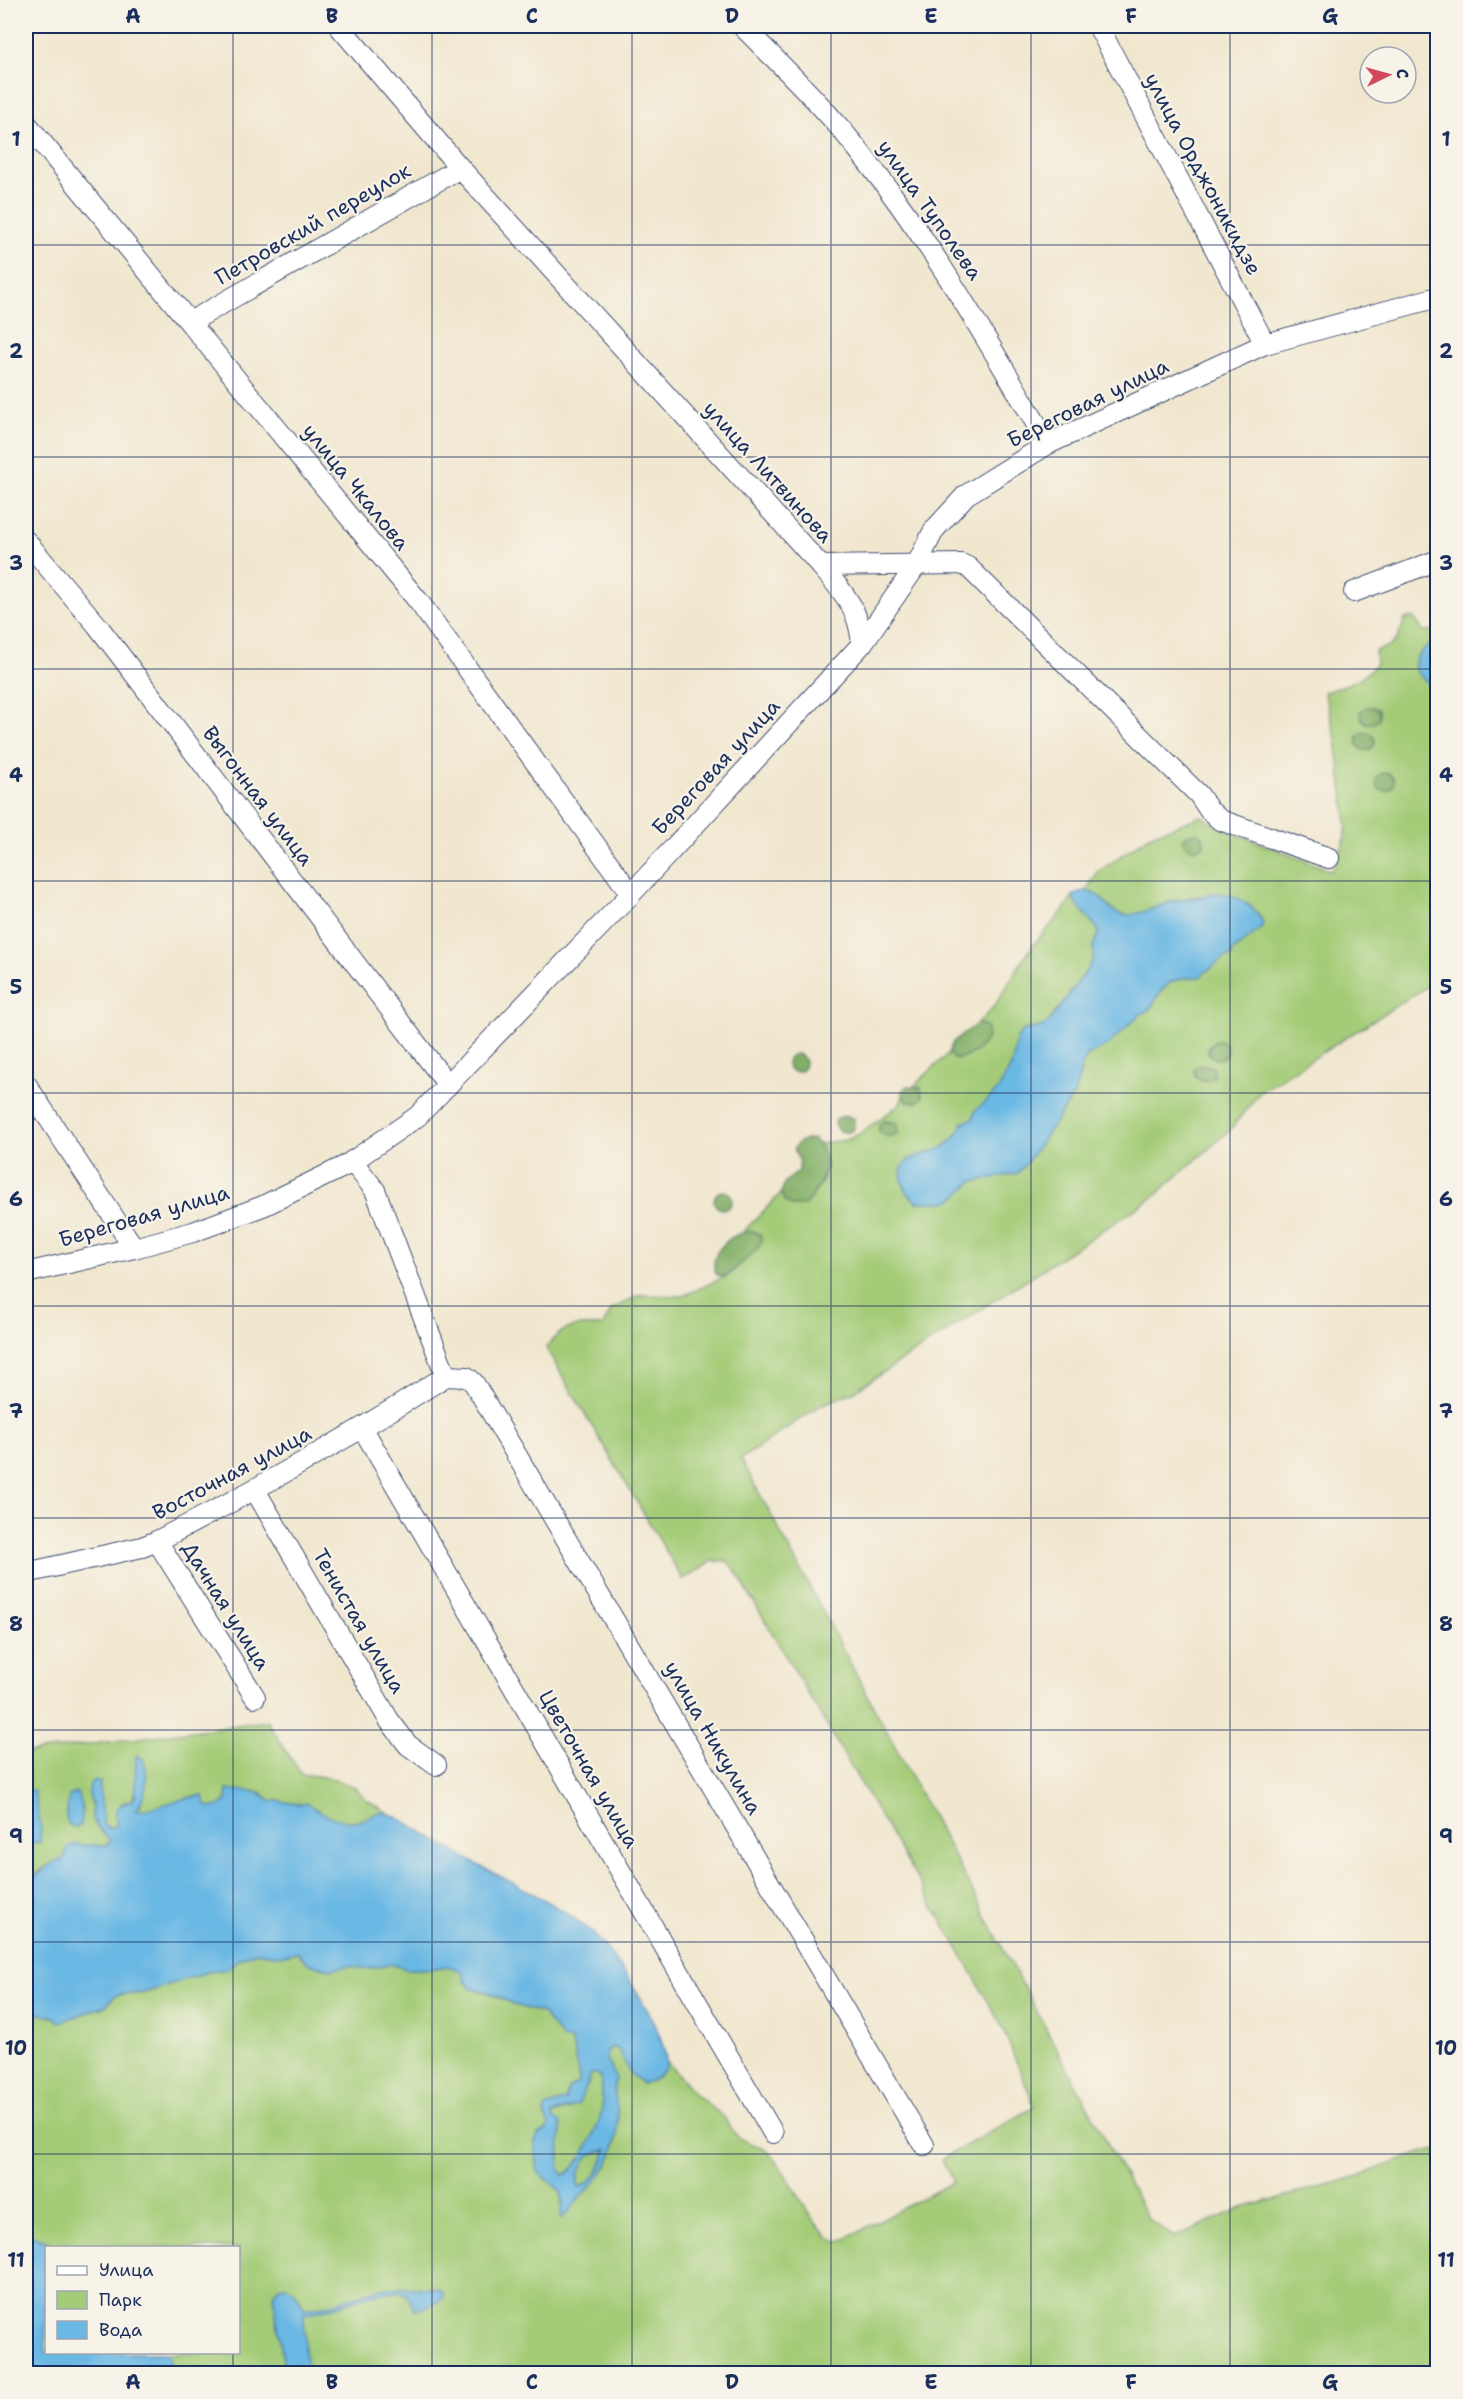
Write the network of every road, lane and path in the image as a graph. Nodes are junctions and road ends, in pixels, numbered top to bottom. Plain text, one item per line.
1 (339, 26) edge
2 (742, 26) edge
3 (1098, 26) edge
4 (26, 123) edge
5 (460, 168) junction
6 (1437, 297) edge
7 (190, 322) junction
8 (1265, 344) junction
9 (1048, 444) junction
10 (26, 541) edge
11 (1437, 560) edge
12 (821, 566) junction
13 (916, 566) junction
14 (1354, 592) dead end
15 (862, 644) junction
16 (1329, 858) dead end
17 (631, 894) junction
18 (26, 1084) edge
19 (448, 1085) junction
20 (352, 1161) junction
21 (134, 1248) junction
22 (26, 1273) edge
23 (446, 1376) junction
24 (363, 1429) junction
25 (255, 1490) junction
26 (157, 1541) junction
27 (26, 1573) edge
28 (255, 1697) dead end
29 (436, 1765) dead end
30 (773, 2133) dead end
31 (924, 2145) dead end

1 - 5 street, улица Литвинова
2 - 9 street, улица Туполева
3 - 8 street, улица Орджоникидзе
4 - 7 street, улица Чкалова
5 - 7 street, Петровский переулок
5 - 12 street, улица Литвинова
6 - 8 street, Береговая улица
7 - 17 street, улица Чкалова
8 - 9 street, Береговая улица
9 - 13 street, Береговая улица
10 - 19 street, Выгонная улица
11 - 14 street
12 - 13 street, улица Литвинова
12 - 15 street
13 - 15 street, Береговая улица
13 - 16 street, улица Литвинова
15 - 17 street, Береговая улица
17 - 19 street, Береговая улица
18 - 21 street
19 - 20 street, Береговая улица
20 - 21 street, Береговая улица
20 - 23 street
21 - 22 street, Береговая улица
23 - 24 street, Восточная улица
23 - 31 street, улица Никулина
24 - 25 street, Восточная улица
24 - 30 street, Цветочная улица
25 - 26 street, Восточная улица
25 - 29 street, Тенистая улица
26 - 27 street, Восточная улица
26 - 28 street, Дачная улица

